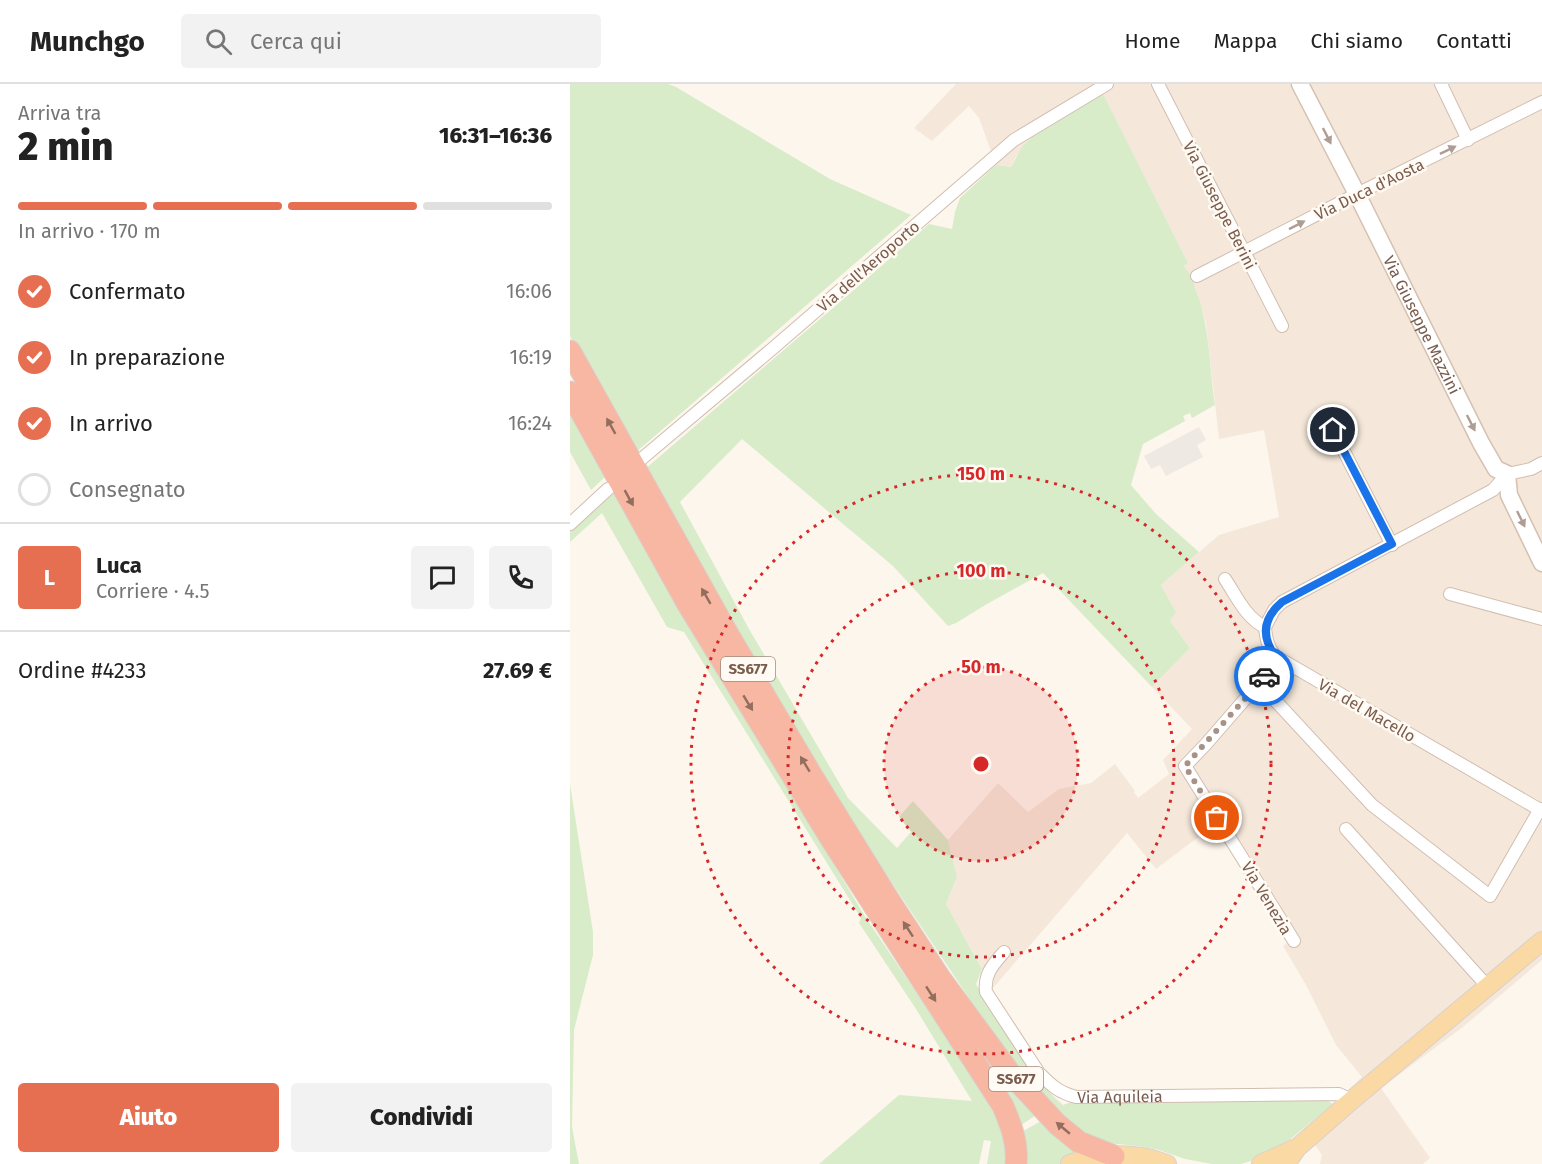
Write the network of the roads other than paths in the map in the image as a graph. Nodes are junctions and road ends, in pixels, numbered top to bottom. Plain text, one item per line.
1 (1158, 84) edge
2 (1300, 84) edge
3 (1441, 84) edge
4 (1101, 86) edge
5 (1542, 102) edge
6 (1468, 140) junction
7 (1357, 194) junction
8 (1245, 251) junction
9 (1197, 276) dead end
10 (1282, 326) dead end
11 (570, 351) edge
12 (570, 392) edge
13 (1333, 430) dead end
14 (639, 461) dead end
15 (1542, 463) edge
16 (1507, 474) junction
17 (608, 489) dead end
18 (570, 524) edge
19 (1392, 544) junction
20 (1542, 563) edge
21 (1225, 579) dead end
22 (1450, 594) dead end
23 (1542, 619) edge
24 (1265, 627) junction
25 (1275, 656) junction
26 (1259, 683) junction
27 (1541, 810) edge
28 (1346, 829) dead end
29 (1294, 941) dead end
30 (1542, 941) edge
31 (1004, 952) dead end
32 (1488, 987) junction
33 (1352, 1100) junction
34 (1297, 1148) junction
35 (1113, 1156) junction
36 (1016, 1164) edge
37 (1070, 1164) edge
38 (1167, 1164) edge
39 (1261, 1164) edge
40 (1286, 1164) edge

1 - 8 street, Via Giuseppe Berini
2 -> 7 street, Via Giuseppe Mazzini
3 - 6 street
4 - 14 street, Via dell'Aeroporto
5 - 6 street, Via Duca d'Aosta
7 -> 6 street, Via Duca d'Aosta
8 -> 7 street, Via Duca d'Aosta
7 -> 16 street, Via Giuseppe Mazzini
8 - 9 street, Via Duca d'Aosta
8 - 10 street, Via Giuseppe Berini
35 -> 11 highway, SS677
12 -> 36 highway, SS677
13 - 19 street
15 - 16 street
16 - 19 street
16 -> 20 street
17 - 18 street
19 - 24 street
21 - 24 street
22 - 23 street
24 - 25 street
25 - 26 street, Via Venezia
25 - 27 street, Via del Macello
26 - 27 street
26 - 29 street, Via Venezia
28 - 32 street
30 - 32 main road
31 - 33 street, Via Aquileia
32 - 33 main road
33 - 34 main road
34 - 39 main road
34 - 40 main road
35 - 37 main road
35 - 38 main road

